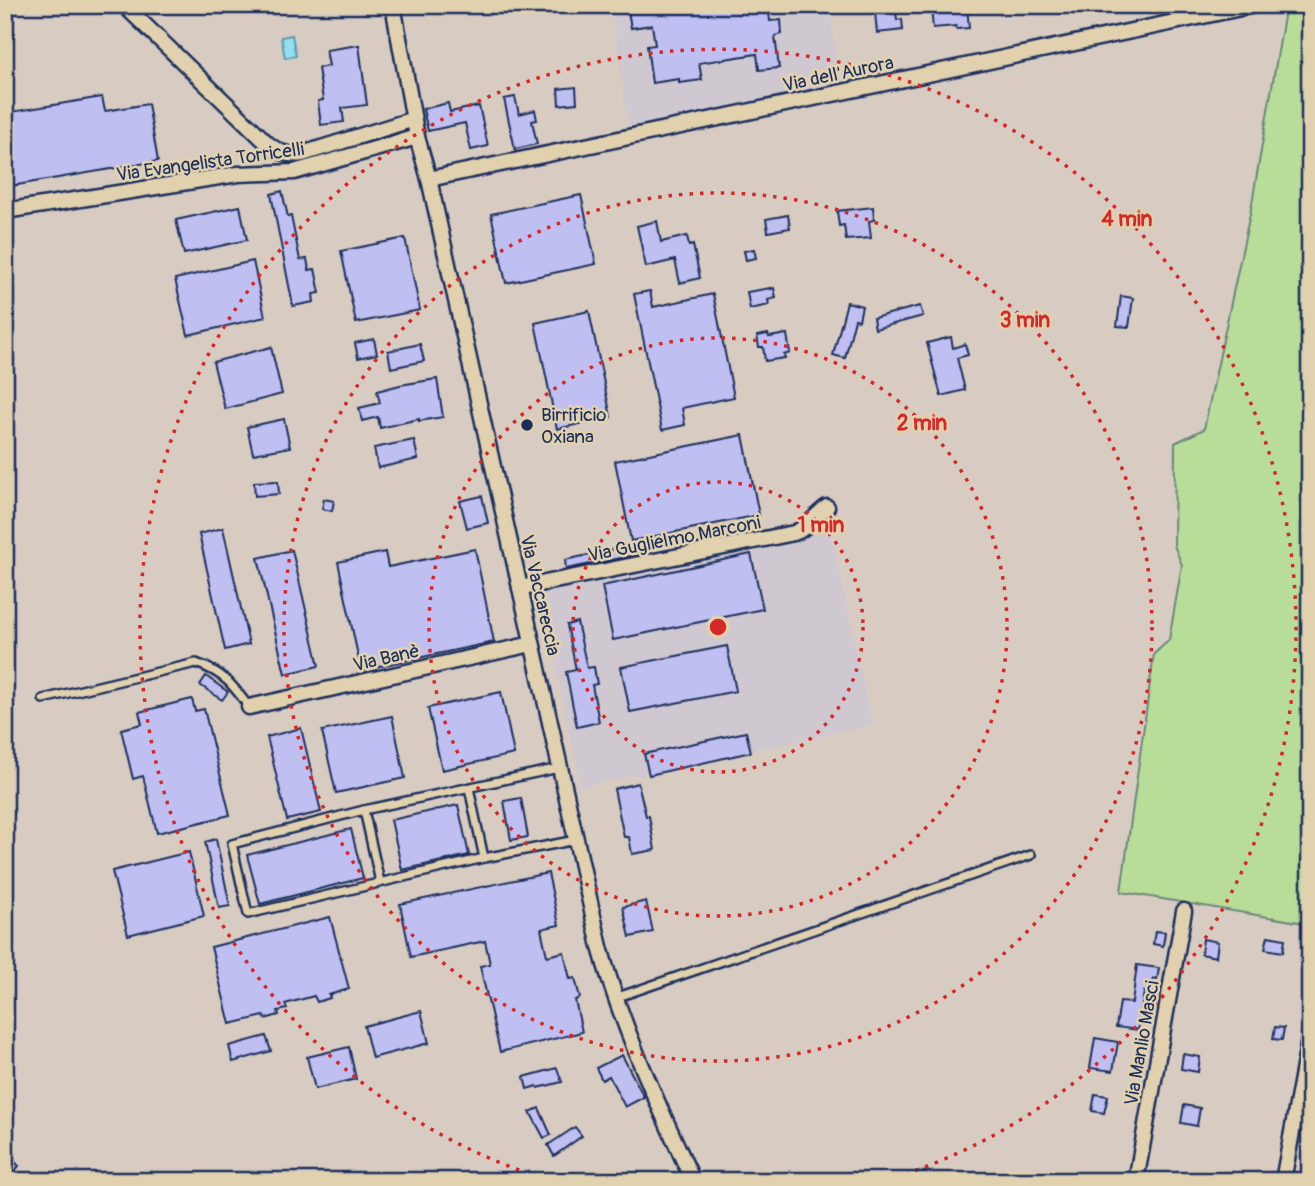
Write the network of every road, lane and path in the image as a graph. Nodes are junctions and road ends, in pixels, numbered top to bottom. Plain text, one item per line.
1 (124, 5) edge
2 (393, 5) edge
3 (1255, 5) edge
4 (414, 119) junction
5 (417, 136) junction
6 (429, 179) junction
7 (5, 211) edge
8 (827, 507) dead end
9 (520, 588) junction
10 (532, 644) junction
11 (43, 699) dead end
12 (249, 707) joint
13 (559, 768) junction
14 (470, 788) junction
15 (364, 810) junction
16 (576, 840) junction
17 (1031, 855) dead end
18 (484, 858) junction
19 (380, 882) junction
20 (1184, 912) dead end
21 (615, 998) junction
22 (1310, 1034) edge
23 (693, 1181) edge
24 (1136, 1181) edge
25 (1283, 1181) edge

1 - 4 street
2 - 4 street, Via Vaccareccia
3 - 6 street, Via dell'Aurora
4 - 5 street, Via Vaccareccia
5 - 6 street, Via Vaccareccia
5 - 7 street, Via Evangelista Torricelli
6 - 9 street, Via Vaccareccia
8 - 9 street, Via Guglielmo Marconi
9 - 10 street, Via Vaccareccia
10 - 12 street, Via Banè
10 - 13 street, Via Vaccareccia
11 - 12 lane
13 - 14 lane
13 - 16 street, Via Vaccareccia
14 - 15 lane
14 - 18 lane
15 - 19 lane
15 - 19 lane
16 - 18 lane
16 - 21 street, Via Vaccareccia
17 - 21 lane
18 - 19 lane
20 - 24 street, Via Manlio Masci
21 - 23 street, Via Vaccareccia
22 - 25 street

